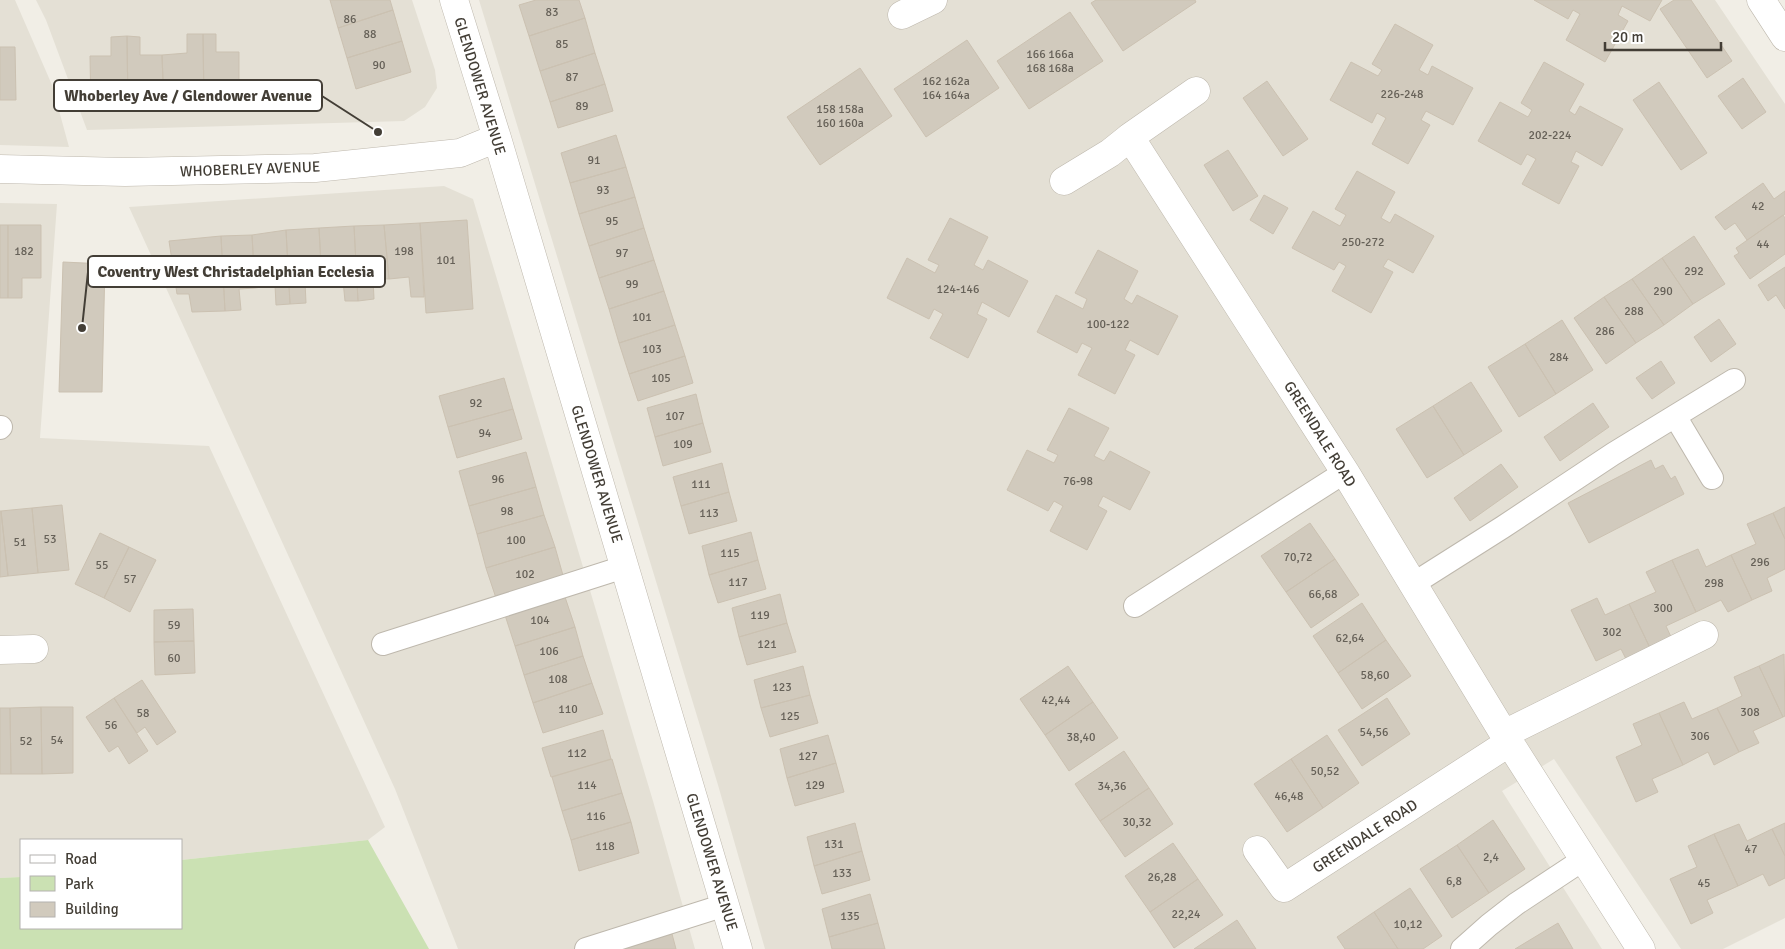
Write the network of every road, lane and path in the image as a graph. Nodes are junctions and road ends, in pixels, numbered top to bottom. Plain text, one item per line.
1 (454, 0) edge
2 (933, 0) edge
3 (1761, 0) edge
4 (902, 15) dead end
5 (1785, 37) edge
6 (1196, 91) dead end
7 (1130, 137) junction
8 (497, 138) junction
9 (0, 170) edge
10 (1064, 181) dead end
11 (1734, 380) dead end
12 (1675, 416) junction
13 (1345, 472) junction
14 (1712, 478) dead end
15 (624, 566) junction
16 (1413, 584) junction
17 (1135, 606) dead end
18 (1704, 636) dead end
19 (383, 644) dead end
20 (34, 648) dead end
21 (0, 650) edge
22 (1507, 738) junction
23 (1258, 850) dead end
24 (1584, 859) junction
25 (725, 905) junction
26 (586, 949) edge
27 (738, 949) edge
28 (1462, 949) edge
29 (1641, 949) edge

1 - 8 street, GLENDOWER AVENUE
2 - 4 street
3 - 5 street
6 - 7 street
7 - 10 street
7 - 13 street, GREENDALE ROAD
8 - 9 street, WHOBERLEY AVENUE
8 - 15 street, GLENDOWER AVENUE
11 - 12 lane
12 - 14 lane
12 - 16 lane
13 - 16 street, GREENDALE ROAD
13 - 17 lane
15 - 19 lane
15 - 25 street, GLENDOWER AVENUE
16 - 22 street, GREENDALE ROAD
18 - 22 street, GREENDALE ROAD
20 - 21 street
22 - 23 street, GREENDALE ROAD
22 - 24 street, GREENDALE ROAD
24 - 28 lane
24 - 29 street, GREENDALE ROAD
25 - 26 lane
25 - 27 street, GLENDOWER AVENUE

